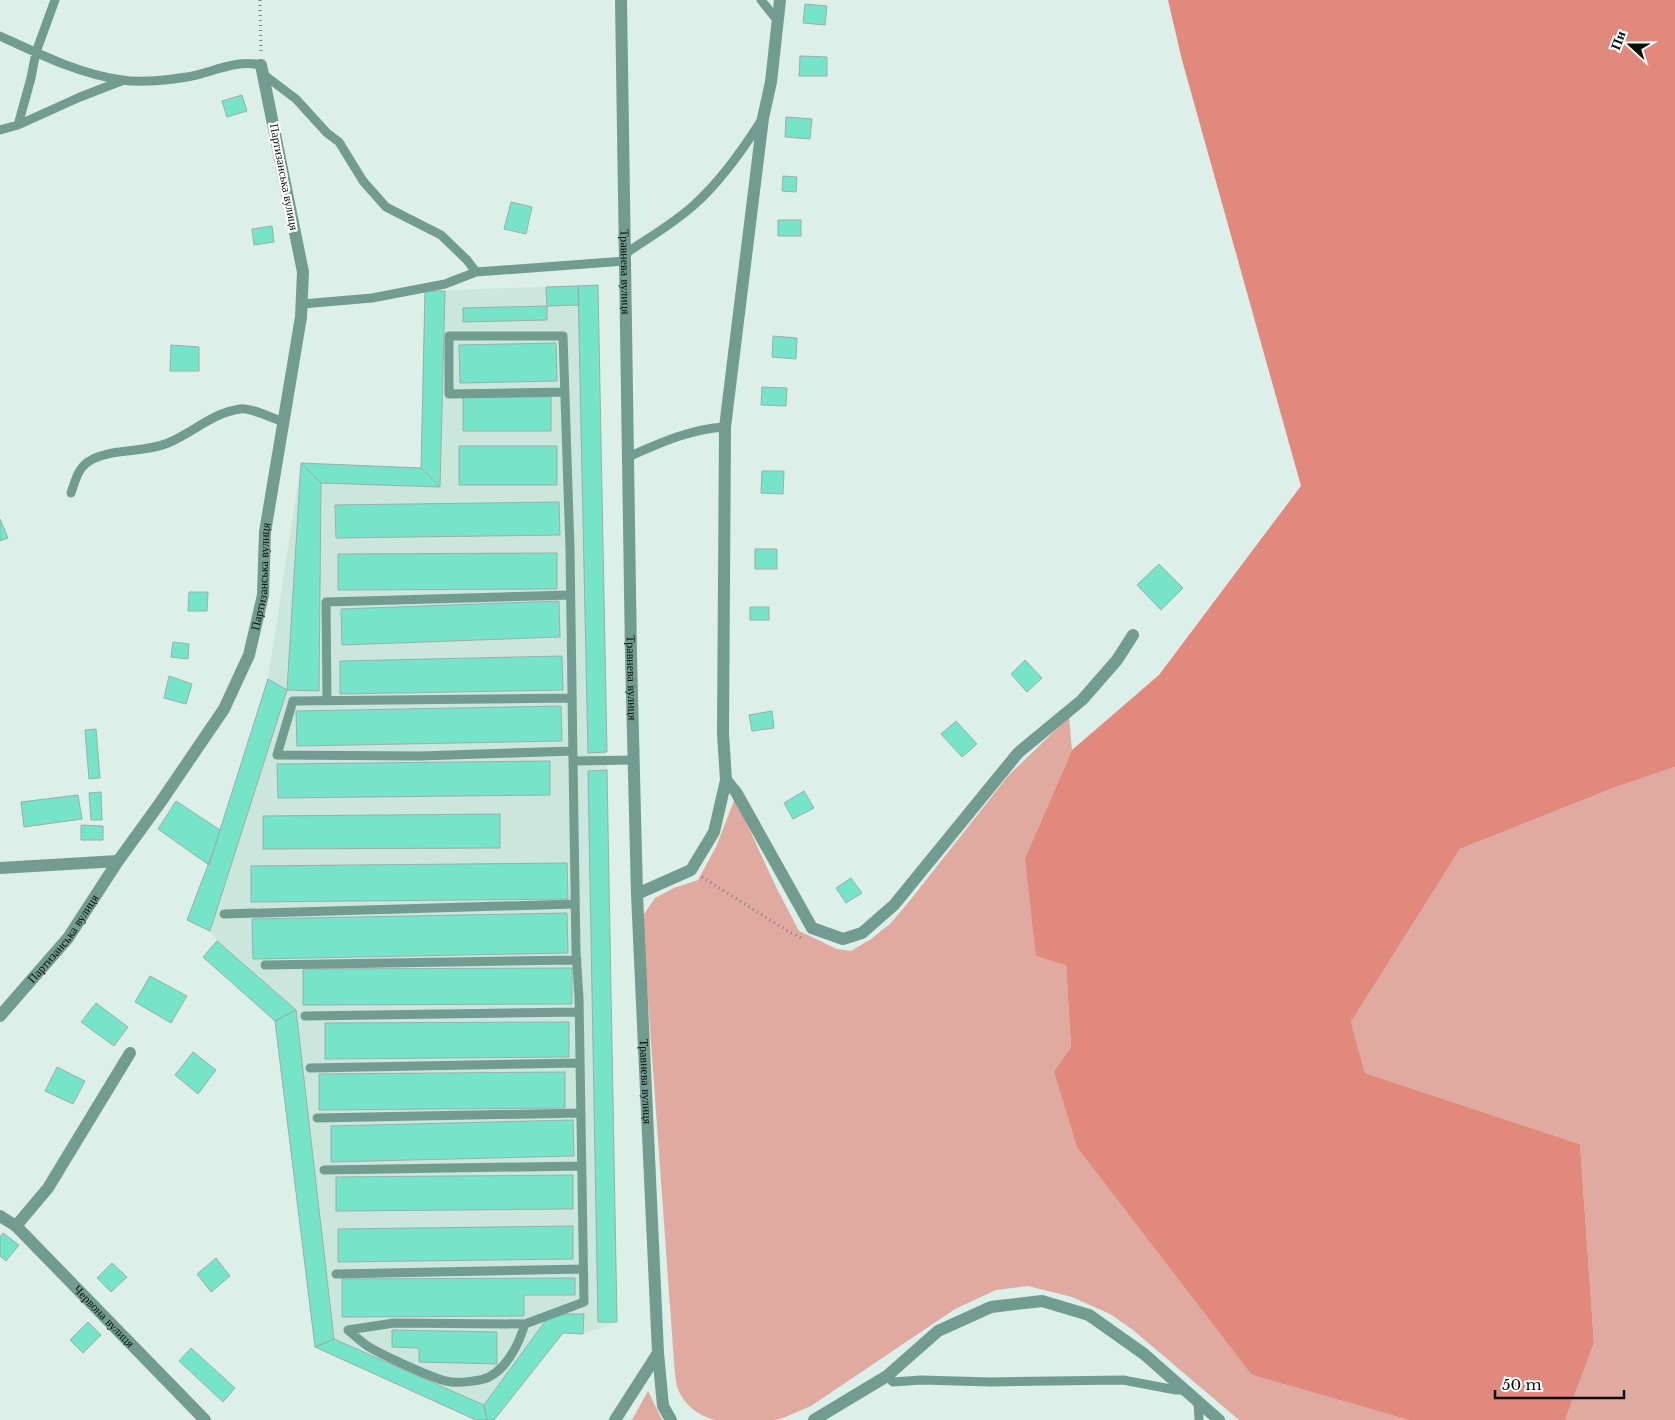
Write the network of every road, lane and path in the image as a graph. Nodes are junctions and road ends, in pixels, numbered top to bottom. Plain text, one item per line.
1 (55, 0) edge
2 (260, 0) edge
3 (621, 0) edge
4 (761, 0) edge
5 (780, 0) edge
6 (777, 20) junction
7 (0, 36) edge
8 (36, 52) junction
9 (262, 70) junction
10 (124, 80) junction
11 (763, 118) junction
12 (18, 125) junction
13 (0, 130) edge
14 (625, 257) junction
15 (476, 272) junction
16 (302, 304) junction
17 (565, 392) junction
18 (284, 422) junction
19 (725, 427) junction
20 (628, 457) junction
21 (71, 493) dead end
22 (570, 595) junction
23 (1133, 635) dead end
24 (572, 698) junction
25 (327, 701) junction
26 (573, 750) junction
27 (634, 760) junction
28 (573, 761) junction
29 (726, 780) junction
30 (118, 861) junction
31 (0, 868) edge
32 (691, 870) junction
33 (637, 894) junction
34 (575, 904) junction
35 (224, 914) dead end
36 (809, 942) dead end
37 (577, 960) junction
38 (265, 965) dead end
39 (579, 1012) junction
40 (0, 1016) edge
41 (305, 1016) dead end
42 (130, 1053) dead end
43 (580, 1063) junction
44 (310, 1068) dead end
45 (581, 1113) junction
46 (318, 1118) dead end
47 (582, 1166) junction
48 (324, 1170) dead end
49 (0, 1216) edge
50 (16, 1226) junction
51 (583, 1269) junction
52 (336, 1274) dead end
53 (525, 1324) junction
54 (658, 1353) junction
55 (887, 1376) junction
56 (1184, 1390) junction
57 (1198, 1402) junction
58 (205, 1420) edge
59 (615, 1420) edge
60 (671, 1420) edge
61 (814, 1420) edge
62 (1199, 1420) edge
63 (1219, 1420) edge

1 - 8 lane
2 - 9 path
3 - 14 street, Травнева вулиця
4 - 6 lane
5 - 6 street
6 - 11 street
7 - 8 lane
8 - 10 lane
8 - 12 lane
9 - 10 lane
9 - 15 lane
9 - 16 street, Партизанська вулиця
10 - 12 lane
11 - 14 lane
11 - 19 street
12 - 13 lane
14 - 15 lane
14 - 20 street, Травнева вулиця
15 - 16 lane
16 - 18 street, Партизанська вулиця
17 - 17 lane
17 - 22 lane
18 - 21 lane
18 - 30 street, Партизанська вулиця
19 - 20 lane
19 - 29 street
20 - 27 street, Травнева вулиця
22 - 24 lane
22 - 25 lane
23 - 29 street
24 - 25 lane
24 - 26 lane
25 - 26 lane
26 - 28 lane
27 - 28 lane
27 - 33 street, Травнева вулиця
28 - 34 lane
29 - 32 street
30 - 31 street
30 - 40 street, Партизанська вулиця
32 - 33 street
32 - 36 path
33 - 54 street, Травнева вулиця
34 - 35 lane
34 - 37 lane
37 - 38 lane
37 - 39 lane
39 - 41 lane
39 - 43 lane
42 - 50 street
43 - 44 lane
43 - 45 lane
45 - 46 lane
45 - 47 lane
47 - 48 lane
47 - 51 lane
49 - 50 street, Червона вулиця
50 - 58 street, Червона вулиця
51 - 52 lane
51 - 53 lane
53 - 53 lane
54 - 59 street
54 - 60 street, Травнева вулиця
55 - 56 lane
55 - 56 street
55 - 61 street
56 - 57 street
57 - 62 lane
57 - 63 street

